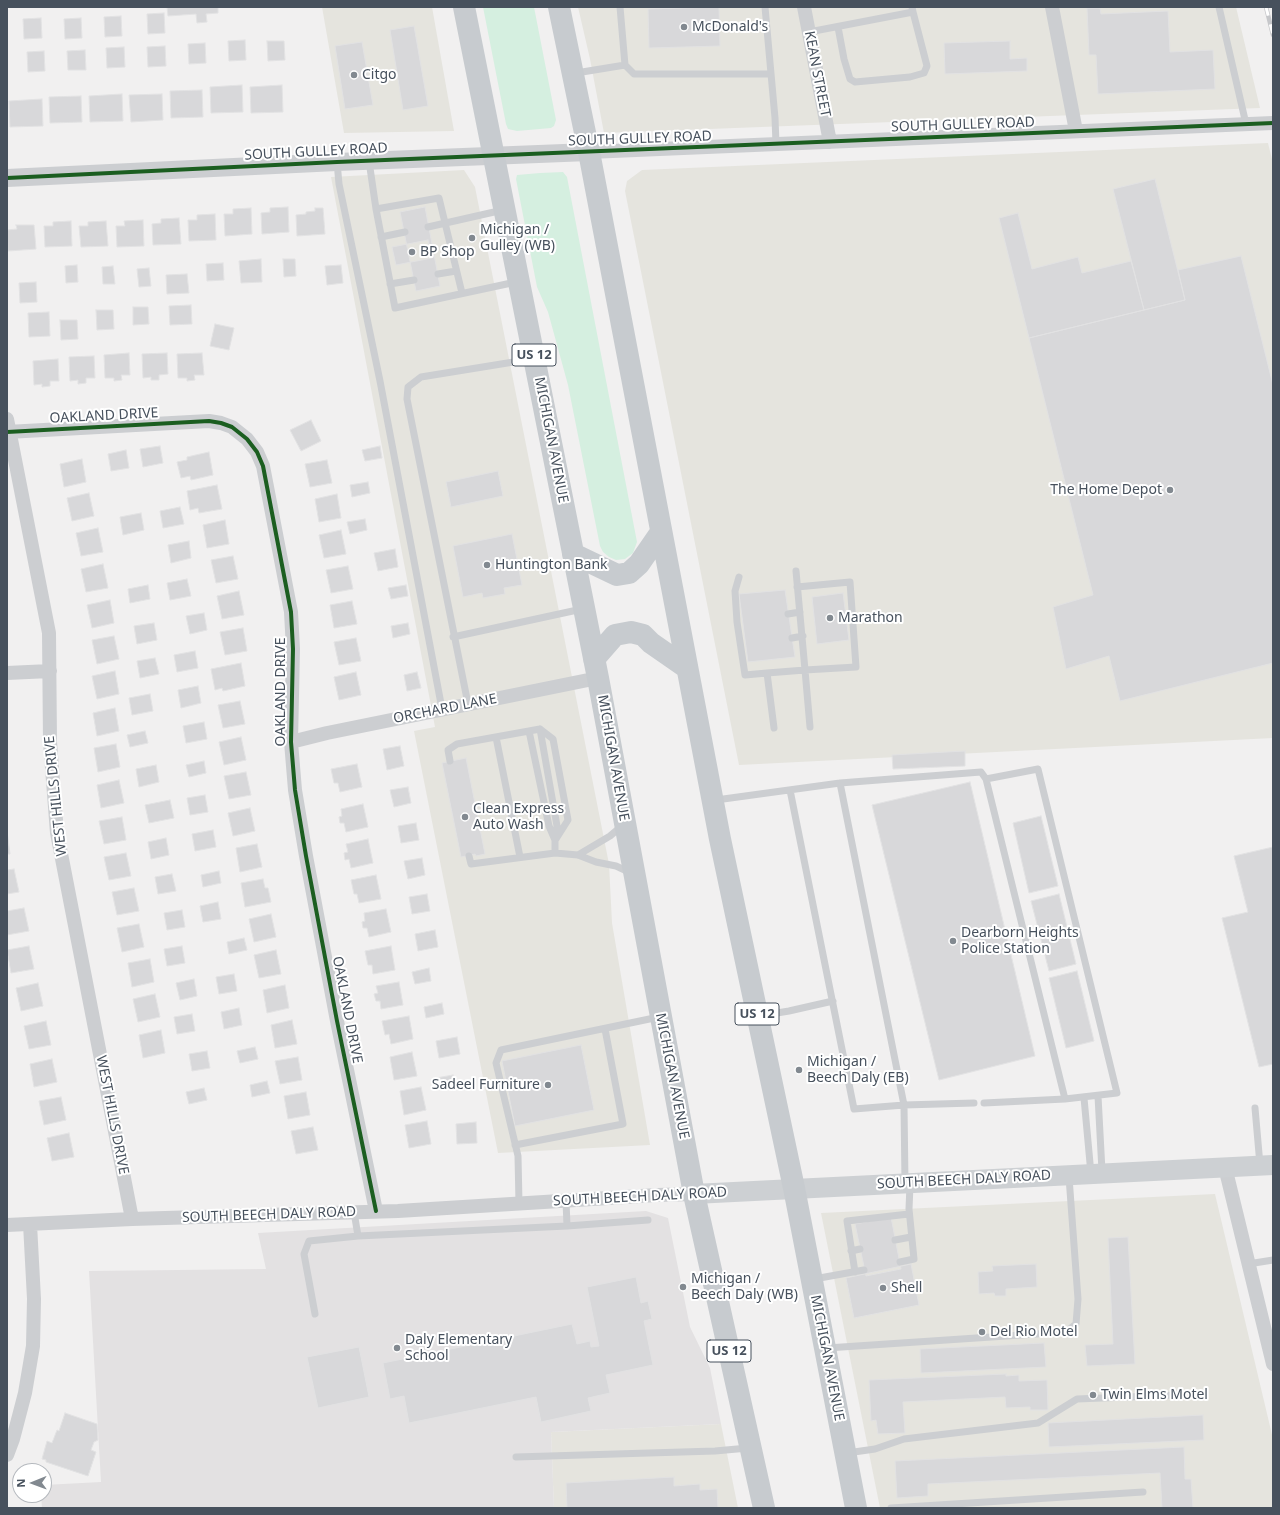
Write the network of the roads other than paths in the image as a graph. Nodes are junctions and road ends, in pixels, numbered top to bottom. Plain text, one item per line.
1 (464, 7) edge
2 (559, 7) edge
3 (620, 7) edge
4 (765, 7) edge
5 (804, 7) edge
6 (1052, 7) edge
7 (1219, 7) edge
8 (912, 10) edge
9 (838, 27) junction
10 (809, 32) junction
11 (625, 65) junction
12 (573, 73) junction
13 (772, 74) junction
14 (1273, 123) edge
15 (1246, 124) junction
16 (1076, 131) junction
17 (830, 142) junction
18 (776, 144) junction
19 (589, 152) junction
20 (494, 156) junction
21 (369, 161) junction
22 (337, 162) junction
23 (7, 178) edge
24 (376, 209) junction
25 (505, 210) junction
26 (445, 224) junction
27 (428, 227) dead end
28 (404, 232) dead end
29 (381, 237) junction
30 (456, 271) junction
31 (438, 274) dead end
32 (414, 280) dead end
33 (519, 281) junction
34 (390, 284) junction
35 (462, 293) junction
36 (534, 358) junction
37 (8, 427) edge
38 (661, 532) junction
39 (573, 554) junction
40 (796, 572) dead end
41 (739, 577) dead end
42 (797, 587) junction
43 (584, 609) junction
44 (800, 612) junction
45 (788, 614) dead end
46 (803, 636) junction
47 (454, 637) junction
48 (792, 638) dead end
49 (687, 668) junction
50 (596, 669) junction
51 (805, 670) junction
52 (50, 671) junction
53 (7, 673) edge
54 (767, 673) junction
55 (468, 704) junction
56 (442, 709) junction
57 (810, 727) dead end
58 (540, 728) junction
59 (774, 728) dead end
60 (529, 731) junction
61 (496, 737) junction
62 (291, 742) junction
63 (450, 761) dead end
64 (986, 780) junction
65 (840, 783) junction
66 (790, 790) junction
67 (712, 801) junction
68 (625, 823) junction
69 (555, 840) junction
70 (556, 852) junction
71 (578, 855) junction
72 (469, 856) dead end
73 (520, 857) junction
74 (634, 874) junction
75 (833, 1001) junction
76 (661, 1016) junction
77 (757, 1016) junction
78 (605, 1029) junction
79 (1098, 1096) junction
80 (1084, 1098) junction
81 (1065, 1099) junction
82 (974, 1103) dead end
83 (984, 1103) dead end
84 (904, 1105) junction
85 (1255, 1108) dead end
86 (515, 1145) junction
87 (1266, 1165) edge
88 (1225, 1167) junction
89 (1097, 1174) junction
90 (1069, 1175) junction
91 (908, 1183) junction
92 (794, 1188) junction
93 (694, 1194) junction
94 (566, 1201) junction
95 (519, 1203) junction
96 (376, 1211) junction
97 (354, 1212) junction
98 (909, 1214) junction
99 (132, 1219) junction
100 (648, 1220) dead end
101 (30, 1224) junction
102 (7, 1225) edge
103 (567, 1226) junction
104 (358, 1236) junction
105 (911, 1237) junction
106 (895, 1240) dead end
107 (860, 1249) dead end
108 (851, 1251) junction
109 (1273, 1260) edge
110 (900, 1262) dead end
111 (1248, 1264) junction
112 (864, 1270) dead end
113 (854, 1272) junction
114 (812, 1280) junction
115 (315, 1314) dead end
116 (1269, 1331) edge
117 (825, 1348) junction
118 (1273, 1364) edge
119 (1178, 1394) dead end
120 (750, 1448) junction
121 (845, 1453) junction
122 (7, 1455) edge
123 (516, 1457) dead end
124 (1143, 1492) dead end
125 (764, 1508) edge
126 (856, 1508) edge
127 (891, 1508) edge

1 - 20 main road, MICHIGAN AVENUE / US 12
2 - 12 main road, MICHIGAN AVENUE / US 12
3 - 11 lane
4 - 13 lane
5 - 10 street, KEAN STREET
6 - 16 street
7 - 15 lane
8 - 9 lane
8 - 9 lane
9 - 10 lane
10 - 17 street, KEAN STREET
11 - 12 lane
11 - 13 lane
12 - 19 main road, MICHIGAN AVENUE / US 12
13 - 18 lane
14 - 15 street, SOUTH GULLEY ROAD
15 - 16 street, SOUTH GULLEY ROAD
16 - 17 street, SOUTH GULLEY ROAD
17 - 18 street, SOUTH GULLEY ROAD
18 - 19 street, SOUTH GULLEY ROAD
19 - 20 street, SOUTH GULLEY ROAD
19 - 38 main road, MICHIGAN AVENUE / US 12
20 - 21 street, SOUTH GULLEY ROAD
20 - 25 main road, MICHIGAN AVENUE / US 12
21 - 22 street, SOUTH GULLEY ROAD
21 - 24 lane
22 - 23 street, SOUTH GULLEY ROAD
22 - 56 lane
24 - 26 lane
24 - 29 lane
25 - 26 lane
25 - 33 main road, MICHIGAN AVENUE / US 12
26 - 27 lane
26 - 30 lane
28 - 29 lane
29 - 34 lane
30 - 31 lane
30 - 35 lane
32 - 34 lane
33 - 35 lane
33 - 36 main road, MICHIGAN AVENUE / US 12
34 - 35 lane
36 - 39 main road, MICHIGAN AVENUE / US 12
36 - 47 lane
37 - 52 street, WEST HILLS DRIVE
37 - 62 street, OAKLAND DRIVE
38 - 39 main road
38 - 49 main road, MICHIGAN AVENUE / US 12
39 - 43 main road, MICHIGAN AVENUE / US 12
40 - 42 lane
41 - 54 lane
42 - 44 lane
42 - 51 lane
43 - 47 lane
43 - 50 main road, MICHIGAN AVENUE / US 12
44 - 45 lane
44 - 46 lane
46 - 48 lane
46 - 51 lane
47 - 55 lane
49 - 50 main road
49 - 67 main road, MICHIGAN AVENUE / US 12
50 - 55 street, ORCHARD LANE
50 - 68 main road, MICHIGAN AVENUE / US 12
51 - 54 lane
51 - 57 lane
52 - 53 street
52 - 99 street, WEST HILLS DRIVE
54 - 59 lane
55 - 56 street, ORCHARD LANE
56 - 62 street, ORCHARD LANE
58 - 60 lane
58 - 69 lane
58 - 69 lane
60 - 61 lane
60 - 69 lane
61 - 63 lane
61 - 73 lane
62 - 96 street, OAKLAND DRIVE
64 - 65 lane
64 - 79 lane
64 - 81 lane
65 - 66 lane
65 - 84 lane
66 - 67 lane
66 - 75 lane
67 - 77 main road, MICHIGAN AVENUE / US 12
68 - 71 lane
68 - 74 main road, MICHIGAN AVENUE / US 12
69 - 70 lane
70 - 71 lane
70 - 73 lane
71 - 74 lane
72 - 73 lane
74 - 76 main road, MICHIGAN AVENUE / US 12
75 - 77 lane
75 - 84 lane
76 - 78 lane
76 - 93 main road, MICHIGAN AVENUE / US 12
77 - 92 main road, MICHIGAN AVENUE / US 12
78 - 86 lane
78 - 86 lane
79 - 80 lane
79 - 89 lane
80 - 81 lane
80 - 89 lane
81 - 83 lane
82 - 84 lane
84 - 91 lane
85 - 87 lane
86 - 95 lane
87 - 88 main road, SOUTH BEECH DALY ROAD
88 - 89 main road, SOUTH BEECH DALY ROAD
88 - 111 street
89 - 90 main road, SOUTH BEECH DALY ROAD
90 - 91 main road, SOUTH BEECH DALY ROAD
90 - 117 lane
91 - 92 main road, SOUTH BEECH DALY ROAD
91 - 98 lane
92 - 93 main road, SOUTH BEECH DALY ROAD
92 - 114 main road, MICHIGAN AVENUE / US 12
93 - 94 street, SOUTH BEECH DALY ROAD
93 - 120 main road, MICHIGAN AVENUE / US 12
94 - 95 street, SOUTH BEECH DALY ROAD
94 - 103 lane
95 - 96 street, SOUTH BEECH DALY ROAD
96 - 97 street, SOUTH BEECH DALY ROAD
97 - 99 street, SOUTH BEECH DALY ROAD
97 - 104 lane
98 - 105 lane
98 - 108 lane
99 - 101 street, SOUTH BEECH DALY ROAD
100 - 103 lane
101 - 102 street, SOUTH BEECH DALY ROAD
101 - 122 street
103 - 104 lane
104 - 115 lane
105 - 106 lane
105 - 110 lane
107 - 108 lane
108 - 113 lane
109 - 111 lane
111 - 116 street
112 - 113 lane
113 - 114 lane
114 - 117 main road, MICHIGAN AVENUE / US 12
116 - 118 street
117 - 121 main road, MICHIGAN AVENUE / US 12
119 - 121 lane
120 - 123 lane
120 - 125 main road, MICHIGAN AVENUE / US 12
121 - 126 main road, MICHIGAN AVENUE / US 12
124 - 127 lane

